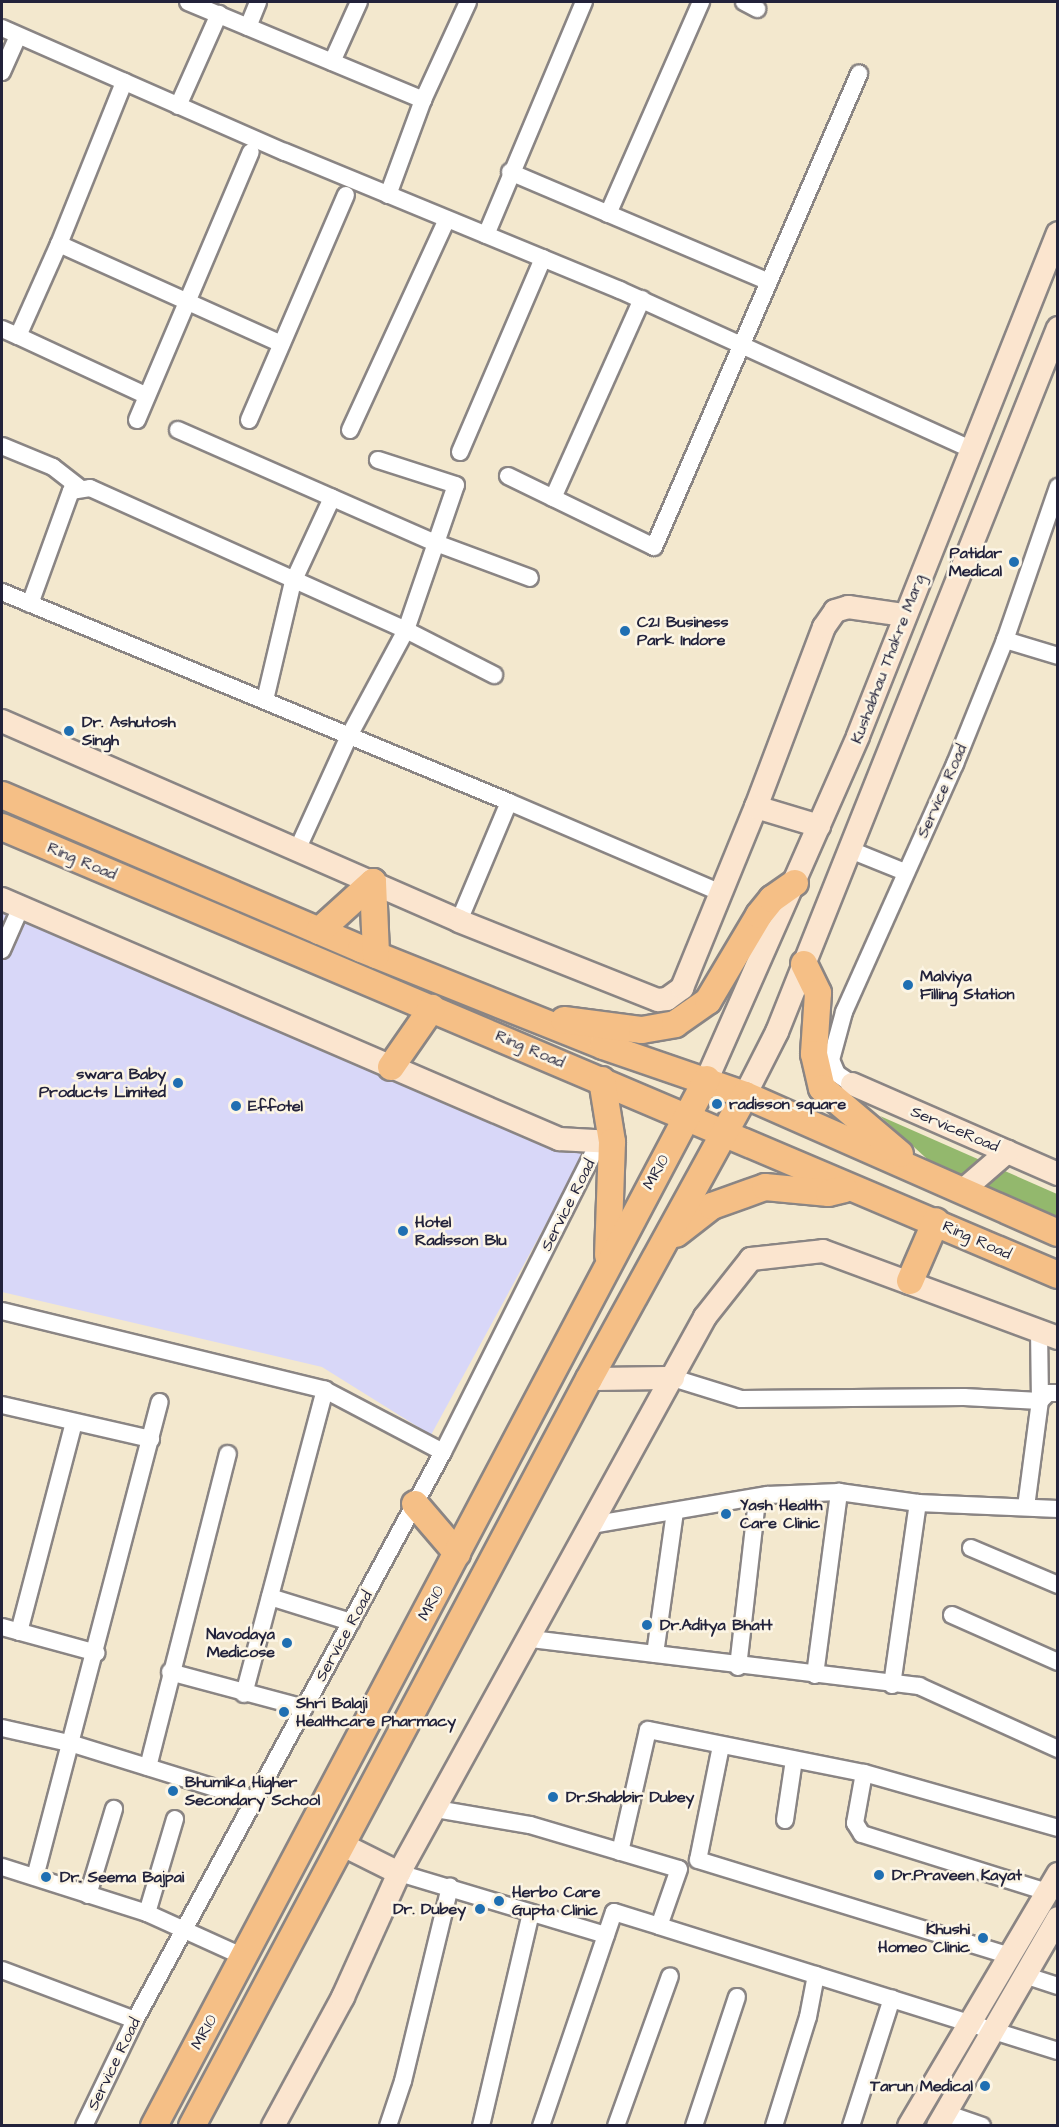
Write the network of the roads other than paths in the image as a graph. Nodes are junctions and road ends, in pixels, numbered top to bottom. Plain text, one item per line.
1 (188, 2) edge
2 (258, 2) edge
3 (359, 2) edge
4 (468, 2) edge
5 (584, 2) edge
6 (700, 2) edge
7 (219, 14) junction
8 (248, 27) junction
9 (2, 28) edge
10 (18, 36) junction
11 (332, 62) junction
12 (2, 72) edge
13 (859, 74) dead end
14 (124, 82) junction
15 (423, 100) junction
16 (178, 106) junction
17 (251, 152) dead end
18 (510, 172) junction
19 (346, 195) dead end
20 (387, 195) junction
21 (608, 214) junction
22 (447, 219) junction
23 (1058, 233) edge
24 (486, 235) junction
25 (59, 244) junction
26 (543, 258) junction
27 (769, 282) junction
28 (642, 299) junction
29 (187, 302) junction
30 (1058, 328) edge
31 (2, 329) edge
32 (18, 336) junction
33 (282, 344) junction
34 (742, 345) junction
35 (147, 396) junction
36 (137, 420) dead end
37 (249, 420) dead end
38 (178, 430) dead end
39 (350, 430) dead end
40 (2, 446) edge
41 (971, 449) junction
42 (460, 452) dead end
43 (378, 460) dead end
44 (508, 477) dead end
45 (79, 487) junction
46 (1058, 487) edge
47 (332, 498) junction
48 (553, 498) junction
49 (436, 543) junction
50 (530, 578) dead end
51 (293, 582) junction
52 (2, 592) edge
53 (30, 604) junction
54 (904, 615) junction
55 (406, 630) junction
56 (1005, 640) junction
57 (1058, 656) edge
58 (494, 675) dead end
59 (265, 700) junction
60 (2, 721) edge
61 (349, 736) junction
62 (2, 795) edge
63 (508, 802) junction
64 (756, 807) junction
65 (819, 826) junction
66 (2, 827) edge
67 (298, 848) junction
68 (848, 849) junction
69 (905, 872) junction
70 (373, 882) junction
71 (795, 883) junction
72 (721, 893) junction
73 (11, 903) edge
74 (459, 921) junction
75 (319, 931) junction
76 (2, 950) edge
77 (376, 955) junction
78 (804, 964) junction
79 (432, 1008) junction
80 (525, 1015) junction
81 (391, 1067) junction
82 (602, 1080) junction
83 (707, 1080) junction
84 (852, 1084) joint
85 (745, 1095) junction
86 (687, 1116) junction
87 (725, 1133) junction
88 (605, 1143) junction
89 (1007, 1152) junction
90 (924, 1174) junction
91 (1058, 1174) edge
92 (851, 1188) junction
93 (962, 1191) junction
94 (936, 1221) junction
95 (1058, 1233) edge
96 (669, 1239) junction
97 (608, 1264) junction
98 (1058, 1275) edge
99 (910, 1281) junction
100 (2, 1311) edge
101 (1048, 1334) edge
102 (673, 1378) junction
103 (589, 1379) junction
104 (325, 1390) junction
105 (1058, 1393) edge
106 (1040, 1401) junction
107 (160, 1402) dead end
108 (2, 1405) edge
109 (74, 1422) junction
110 (151, 1439) junction
111 (443, 1452) junction
112 (228, 1454) dead end
113 (839, 1492) junction
114 (757, 1499) junction
115 (918, 1503) junction
116 (416, 1504) junction
117 (1026, 1507) junction
118 (1058, 1509) edge
119 (675, 1511) junction
120 (591, 1525) junction
121 (971, 1548) dead end
122 (457, 1553) junction
123 (1058, 1586) edge
124 (270, 1598) junction
125 (952, 1615) dead end
126 (351, 1622) junction
127 (2, 1627) edge
128 (19, 1632) junction
129 (531, 1639) junction
130 (97, 1653) junction
131 (655, 1654) junction
132 (1058, 1662) edge
133 (738, 1667) junction
134 (170, 1672) junction
135 (815, 1675) junction
136 (892, 1685) junction
137 (244, 1694) junction
138 (304, 1708) junction
139 (2, 1728) edge
140 (73, 1744) junction
141 (721, 1746) junction
142 (1058, 1749) edge
143 (794, 1760) junction
144 (148, 1767) junction
145 (864, 1773) junction
146 (254, 1800) junction
147 (114, 1809) dead end
148 (436, 1809) junction
149 (174, 1819) dead end
150 (785, 1820) dead end
151 (1058, 1828) edge
152 (341, 1844) junction
153 (620, 1852) junction
154 (2, 1867) edge
155 (399, 1873) junction
156 (35, 1877) junction
157 (1052, 1883) edge
158 (450, 1887) junction
159 (88, 1895) junction
160 (147, 1913) junction
161 (531, 1913) junction
162 (1058, 1918) edge
163 (659, 1926) junction
164 (184, 1931) junction
165 (606, 1935) junction
166 (1010, 1956) junction
167 (244, 1958) junction
168 (2, 1970) edge
169 (816, 1975) junction
170 (1024, 1975) junction
171 (670, 1976) dead end
172 (1058, 1986) edge
173 (737, 1997) dead end
174 (892, 1998) junction
175 (135, 2020) junction
176 (969, 2024) junction
177 (994, 2031) junction
178 (1058, 2052) edge
179 (942, 2119) edge
180 (84, 2126) edge
181 (154, 2126) edge
182 (192, 2126) edge
183 (273, 2126) edge
184 (388, 2126) edge
185 (481, 2126) edge
186 (541, 2126) edge
187 (616, 2126) edge
188 (694, 2126) edge
189 (774, 2126) edge
190 (851, 2126) edge
191 (909, 2126) edge
192 (982, 2126) edge

1 - 7 street
2 - 8 street
3 - 11 street
4 - 15 street
5 - 18 street
6 - 21 street
7 - 8 street
7 - 16 street
8 - 11 street
9 - 10 street
10 - 12 street
10 - 14 street
11 - 15 street
13 - 27 street
14 - 16 street
14 - 25 street
15 - 20 street
16 - 20 street
17 - 29 street
18 - 21 street
18 - 24 street
19 - 33 street
20 - 22 street
21 - 27 street
22 - 24 street
22 - 39 street
23 - 41 street, Kushabhau Thakre Marg
24 - 26 street
25 - 29 street
25 - 32 street
26 - 28 street
26 - 42 street
27 - 34 street
28 - 34 street
28 - 48 street
29 - 33 street
29 - 35 street
30 - 68 street, Kushabhau Thakre Marg
31 - 32 street
32 - 35 street
33 - 37 street
34 - 41 street
34 - 48 street
35 - 36 street
38 - 47 street
40 - 45 street
41 - 54 street, Kushabhau Thakre Marg
43 - 49 street
44 - 48 street
45 - 51 street
45 - 53 street
46 - 56 street, Service Road
47 - 49 street
47 - 51 street
49 - 50 street
49 - 55 street
51 - 55 street
51 - 59 street
52 - 53 street
53 - 59 street
54 - 64 street
54 - 65 street, Kushabhau Thakre Marg
55 - 58 street
55 - 61 street
56 - 57 street
56 - 69 street, Service Road
59 - 61 street
60 - 67 street
61 - 63 street
61 - 67 street
62 - 75 main road, Ring Road
63 - 72 street
63 - 74 street
64 - 65 street
64 - 72 street
65 - 71 street, Kushabhau Thakre Marg
66 - 79 main road, Ring Road
67 - 70 street
68 - 69 street
68 - 78 street, Kushabhau Thakre Marg
69 - 84 street, Service Road
70 - 74 street
70 - 75 main road
70 - 77 main road
71 - 80 main road
71 - 83 street, Kushabhau Thakre Marg
72 - 74 street
73 - 76 street
73 - 81 street
75 - 77 main road, Ring Road
77 - 80 main road, Ring Road
78 - 85 street, Kushabhau Thakre Marg
78 - 90 main road
79 - 81 main road
79 - 82 main road, Ring Road
80 - 83 main road, Ring Road
81 - 88 street
82 - 86 main road, Ring Road
82 - 88 main road
83 - 85 main road, Ring Road
83 - 86 main road, MR10
84 - 89 street, ServiceRoad
85 - 87 main road, MR10
85 - 90 main road, Ring Road
86 - 87 main road, Ring Road
86 - 97 main road, MR10
87 - 92 main road, Ring Road
87 - 96 main road, MR10
88 - 97 main road
88 - 111 street, Service Road
89 - 91 street, ServiceRoad
89 - 93 street
90 - 93 main road, Ring Road
92 - 94 main road, Ring Road
92 - 96 main road
93 - 95 main road, Ring Road
94 - 98 main road, Ring Road
94 - 99 main road
96 - 103 main road, MR10
97 - 122 main road, MR10
99 - 101 street
99 - 102 street
100 - 104 street
101 - 106 street
102 - 103 street
102 - 106 street
102 - 120 street
103 - 152 main road, MR10
104 - 111 street
104 - 124 street
105 - 106 street
106 - 117 street
107 - 110 street
108 - 109 street
109 - 110 street
109 - 128 street
110 - 130 street
111 - 116 street, Service Road
112 - 134 street
113 - 114 street
113 - 115 street
113 - 135 street
114 - 119 street
114 - 133 street
115 - 117 street
115 - 136 street
116 - 122 main road
116 - 126 street, Service Road
117 - 118 street
119 - 120 street
119 - 131 street
120 - 129 street
121 - 123 street
122 - 167 main road, MR10
124 - 126 street
124 - 137 street
125 - 132 street
126 - 138 street, Service Road
127 - 128 street
128 - 130 street
129 - 131 street
129 - 148 street
130 - 140 street
131 - 133 street
133 - 135 street
134 - 137 street
134 - 144 street
135 - 136 street
136 - 142 street
137 - 138 street
138 - 146 street, Service Road
139 - 140 street
140 - 144 street
140 - 156 street
141 - 143 street
141 - 153 street
141 - 166 street
143 - 145 street
143 - 150 street
144 - 146 street
145 - 151 street
145 - 157 street
146 - 164 street, Service Road
147 - 159 street
148 - 153 street
148 - 155 street
149 - 160 street
152 - 155 street
152 - 182 main road, MR10
153 - 163 street
154 - 156 street
155 - 158 street
155 - 183 street
156 - 159 street
157 - 166 street
158 - 161 street
158 - 184 street
159 - 160 street
160 - 164 street
161 - 165 street
161 - 185 street
162 - 170 street
163 - 165 street
163 - 169 street
164 - 167 street
164 - 175 street, Service Road
165 - 186 street
166 - 176 street
167 - 181 main road, MR10
168 - 175 street
169 - 174 street
169 - 189 street
170 - 172 street
170 - 177 street
171 - 187 street
173 - 188 street
174 - 176 street
174 - 190 street
175 - 180 street, Service Road
176 - 177 street
176 - 191 street
177 - 178 street
177 - 179 street
179 - 192 street

